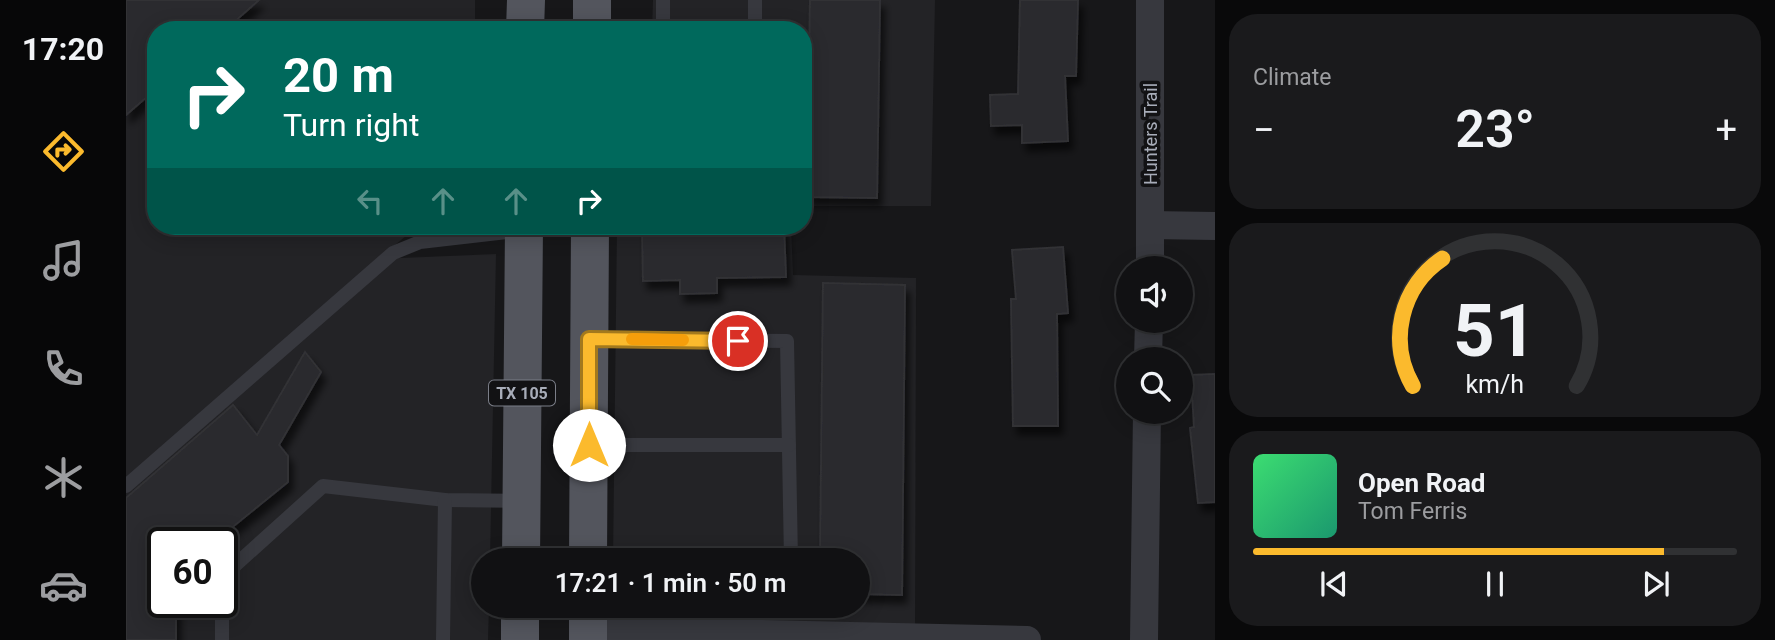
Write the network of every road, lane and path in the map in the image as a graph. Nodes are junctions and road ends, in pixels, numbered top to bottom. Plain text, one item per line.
1 (526, 0) edge
2 (592, 0) edge
3 (663, 0) edge
4 (755, 0) edge
5 (1150, 0) edge
6 (525, 21) edge
7 (592, 21) edge
8 (663, 21) edge
9 (755, 21) edge
10 (1150, 225) junction
11 (1215, 226) edge
12 (472, 235) edge
13 (524, 235) edge
14 (590, 235) edge
15 (1150, 256) edge
16 (589, 339) junction
17 (522, 420) junction
18 (1147, 424) edge
19 (589, 445) junction
20 (789, 445) junction
21 (126, 486) edge
22 (445, 500) junction
23 (521, 501) junction
24 (520, 548) edge
25 (543, 548) edge
26 (588, 548) edge
27 (791, 548) edge
28 (238, 563) edge
29 (222, 618) edge
30 (520, 618) edge
31 (542, 618) edge
32 (588, 625) edge
33 (760, 637) edge
34 (222, 640) edge
35 (443, 640) edge
36 (520, 640) edge
37 (542, 640) edge
38 (1027, 640) edge
39 (1144, 640) edge

1 - 6 main road
2 - 7 main road
3 - 8 lane
4 - 9 lane
5 - 10 street, Hunters Trail
10 - 11 street
10 - 15 street, Hunters Trail
12 - 21 lane
13 - 17 main road, TX 105
14 - 16 main road
16 - 19 main road
16 - 20 lane
17 - 23 main road, TX 105
17 - 25 main road
18 - 39 street
19 - 20 lane
19 - 26 main road
20 - 27 lane
22 - 23 lane
22 - 28 lane
22 - 35 lane
23 - 24 main road, TX 105
29 - 34 lane
30 - 36 main road
31 - 37 main road
32 - 33 street
33 - 38 street

